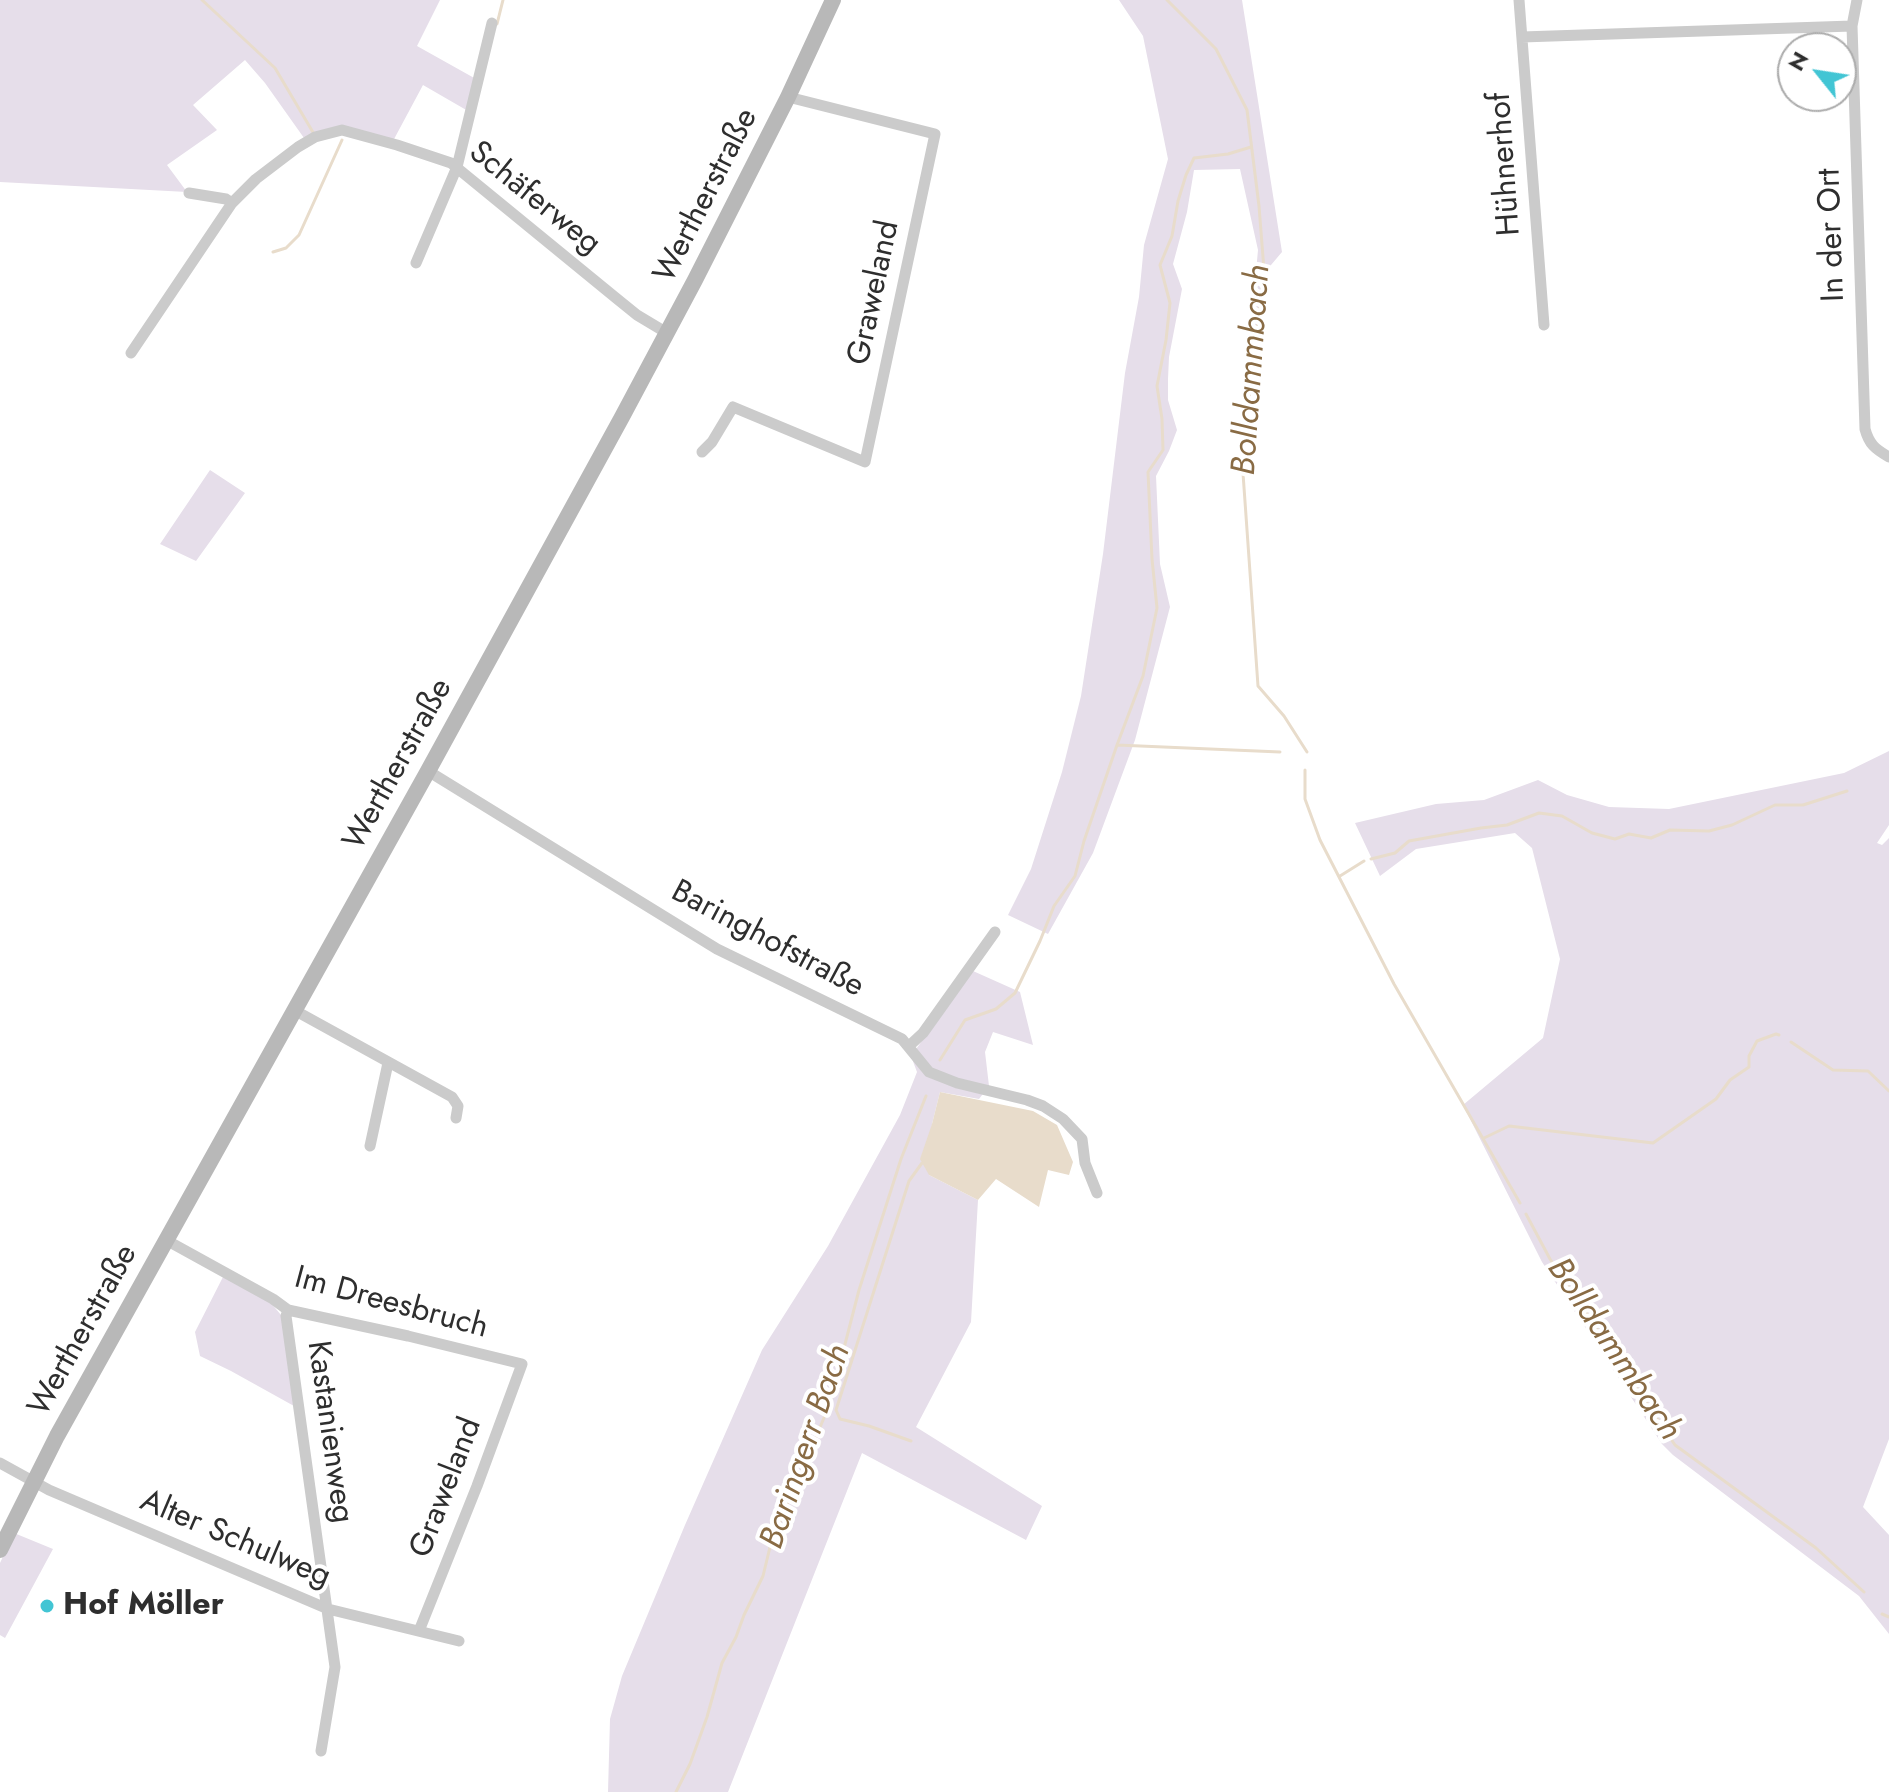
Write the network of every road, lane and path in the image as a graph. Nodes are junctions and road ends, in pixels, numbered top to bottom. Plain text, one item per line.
1 (833, 0) edge
2 (1519, 0) edge
3 (1857, 0) edge
4 (492, 23) dead end
5 (1852, 26) junction
6 (1522, 37) junction
7 (788, 97) junction
8 (457, 167) junction
9 (189, 193) dead end
10 (232, 203) junction
11 (416, 263) dead end
12 (1544, 325) dead end
13 (667, 333) junction
14 (131, 353) dead end
15 (702, 452) dead end
16 (1889, 457) edge
17 (428, 771) junction
18 (995, 932) dead end
19 (294, 1010) junction
20 (909, 1046) junction
21 (388, 1063) junction
22 (456, 1118) dead end
23 (370, 1146) dead end
24 (1097, 1193) dead end
25 (166, 1240) junction
26 (288, 1310) junction
27 (522, 1364) joint
28 (0, 1463) edge
29 (33, 1481) junction
30 (0, 1550) edge
31 (328, 1609) junction
32 (419, 1631) junction
33 (459, 1641) dead end
34 (321, 1751) dead end

1 - 7 main road, Wertherstraße
2 - 6 street, Hühnerhof
3 - 5 street, In der Ort
4 - 8 street
5 - 6 street
5 - 16 street, In der Ort
6 - 12 street, Hühnerhof
7 - 13 main road, Wertherstraße
7 - 15 street, Graweland
8 - 10 street, Schäferweg
8 - 11 street
8 - 13 street, Schäferweg
9 - 10 street
10 - 14 street, Schäferweg
13 - 17 main road, Wertherstraße
17 - 19 main road, Wertherstraße
17 - 20 street, Baringhofstraße
18 - 20 street
19 - 21 street
19 - 25 main road, Wertherstraße
20 - 24 street, Baringhofstraße
21 - 22 street
21 - 23 street
25 - 26 street, Im Dreesbruch
25 - 29 main road, Wertherstraße
26 - 27 street, Im Dreesbruch
26 - 31 street, Kastanienweg
27 - 32 street, Graweland
28 - 29 street, Alter Schulweg
29 - 30 main road, Wertherstraße
29 - 31 street, Alter Schulweg
31 - 32 street, Alter Schulweg
31 - 34 street, Kastanienweg
32 - 33 street, Alter Schulweg

